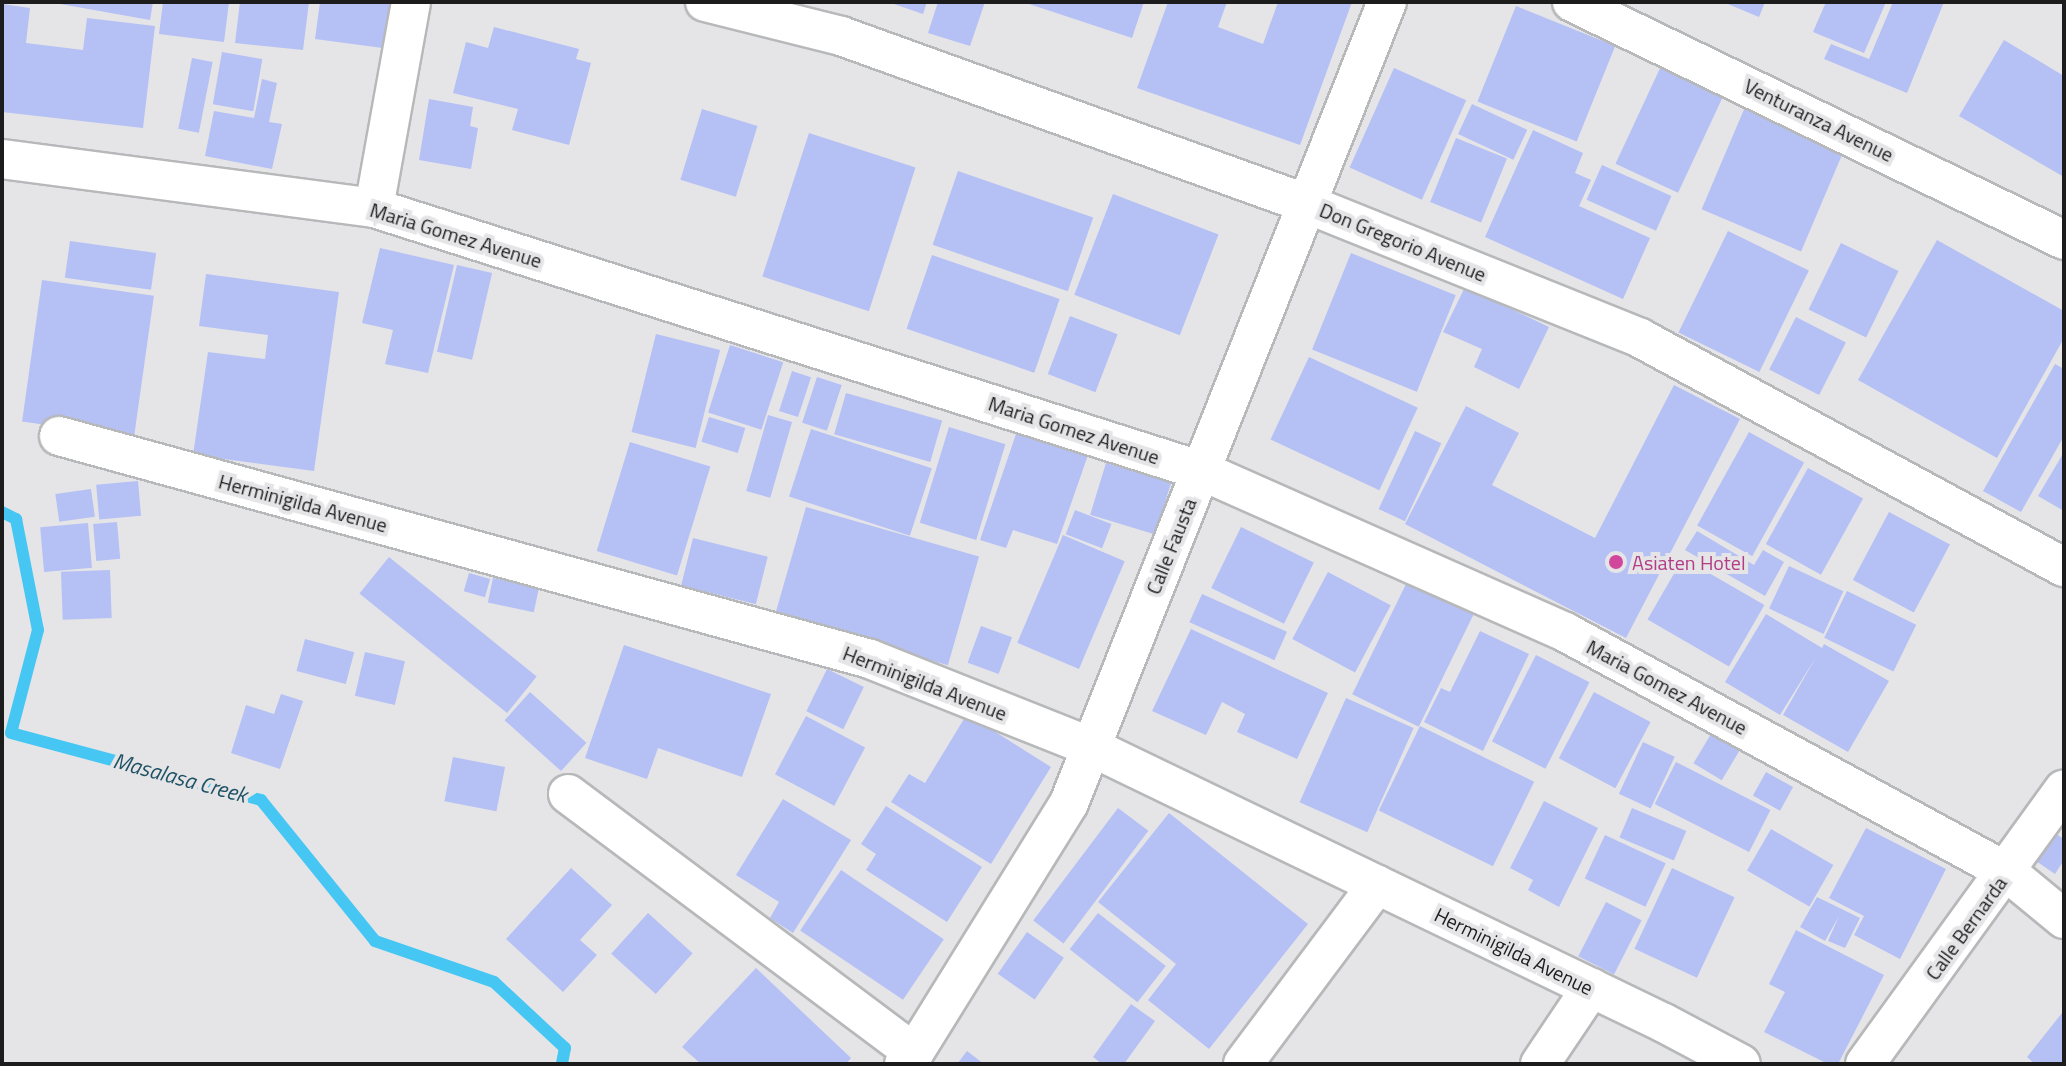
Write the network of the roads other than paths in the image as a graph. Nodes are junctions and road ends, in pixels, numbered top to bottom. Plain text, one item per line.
1 (411, 2) edge
2 (705, 2) edge
3 (1387, 2) edge
4 (1572, 2) edge
5 (2, 159) edge
6 (1307, 204) junction
7 (374, 208) junction
8 (2064, 240) edge
9 (59, 436) dead end
10 (1202, 471) junction
11 (2064, 567) edge
12 (1091, 747) junction
13 (2064, 789) edge
14 (568, 794) dead end
15 (2007, 872) junction
16 (1377, 885) junction
17 (2064, 919) edge
18 (1591, 988) junction
19 (909, 1059) edge
20 (1243, 1064) edge
21 (1540, 1064) edge
22 (1741, 1064) edge
23 (1865, 1064) edge

1 - 7 street
2 - 6 street, Don Gregorio Avenue
3 - 6 street, Calle Fausta
4 - 8 street, Venturanza Avenue
5 - 7 street, Maria Gomez Avenue
6 - 10 street, Calle Fausta
6 - 11 street, Don Gregorio Avenue
7 - 10 street, Maria Gomez Avenue
9 - 12 street, Herminigilda Avenue
10 - 12 street, Calle Fausta
10 - 15 street, Maria Gomez Avenue
12 - 16 street, Herminigilda Avenue
12 - 19 street, Calle Fausta
13 - 15 street, Calle Bernarda
14 - 19 street
15 - 17 street, Maria Gomez Avenue
15 - 23 street, Calle Bernarda
16 - 18 street, Herminigilda Avenue
16 - 20 street
18 - 21 street
18 - 22 street, Herminigilda Avenue

